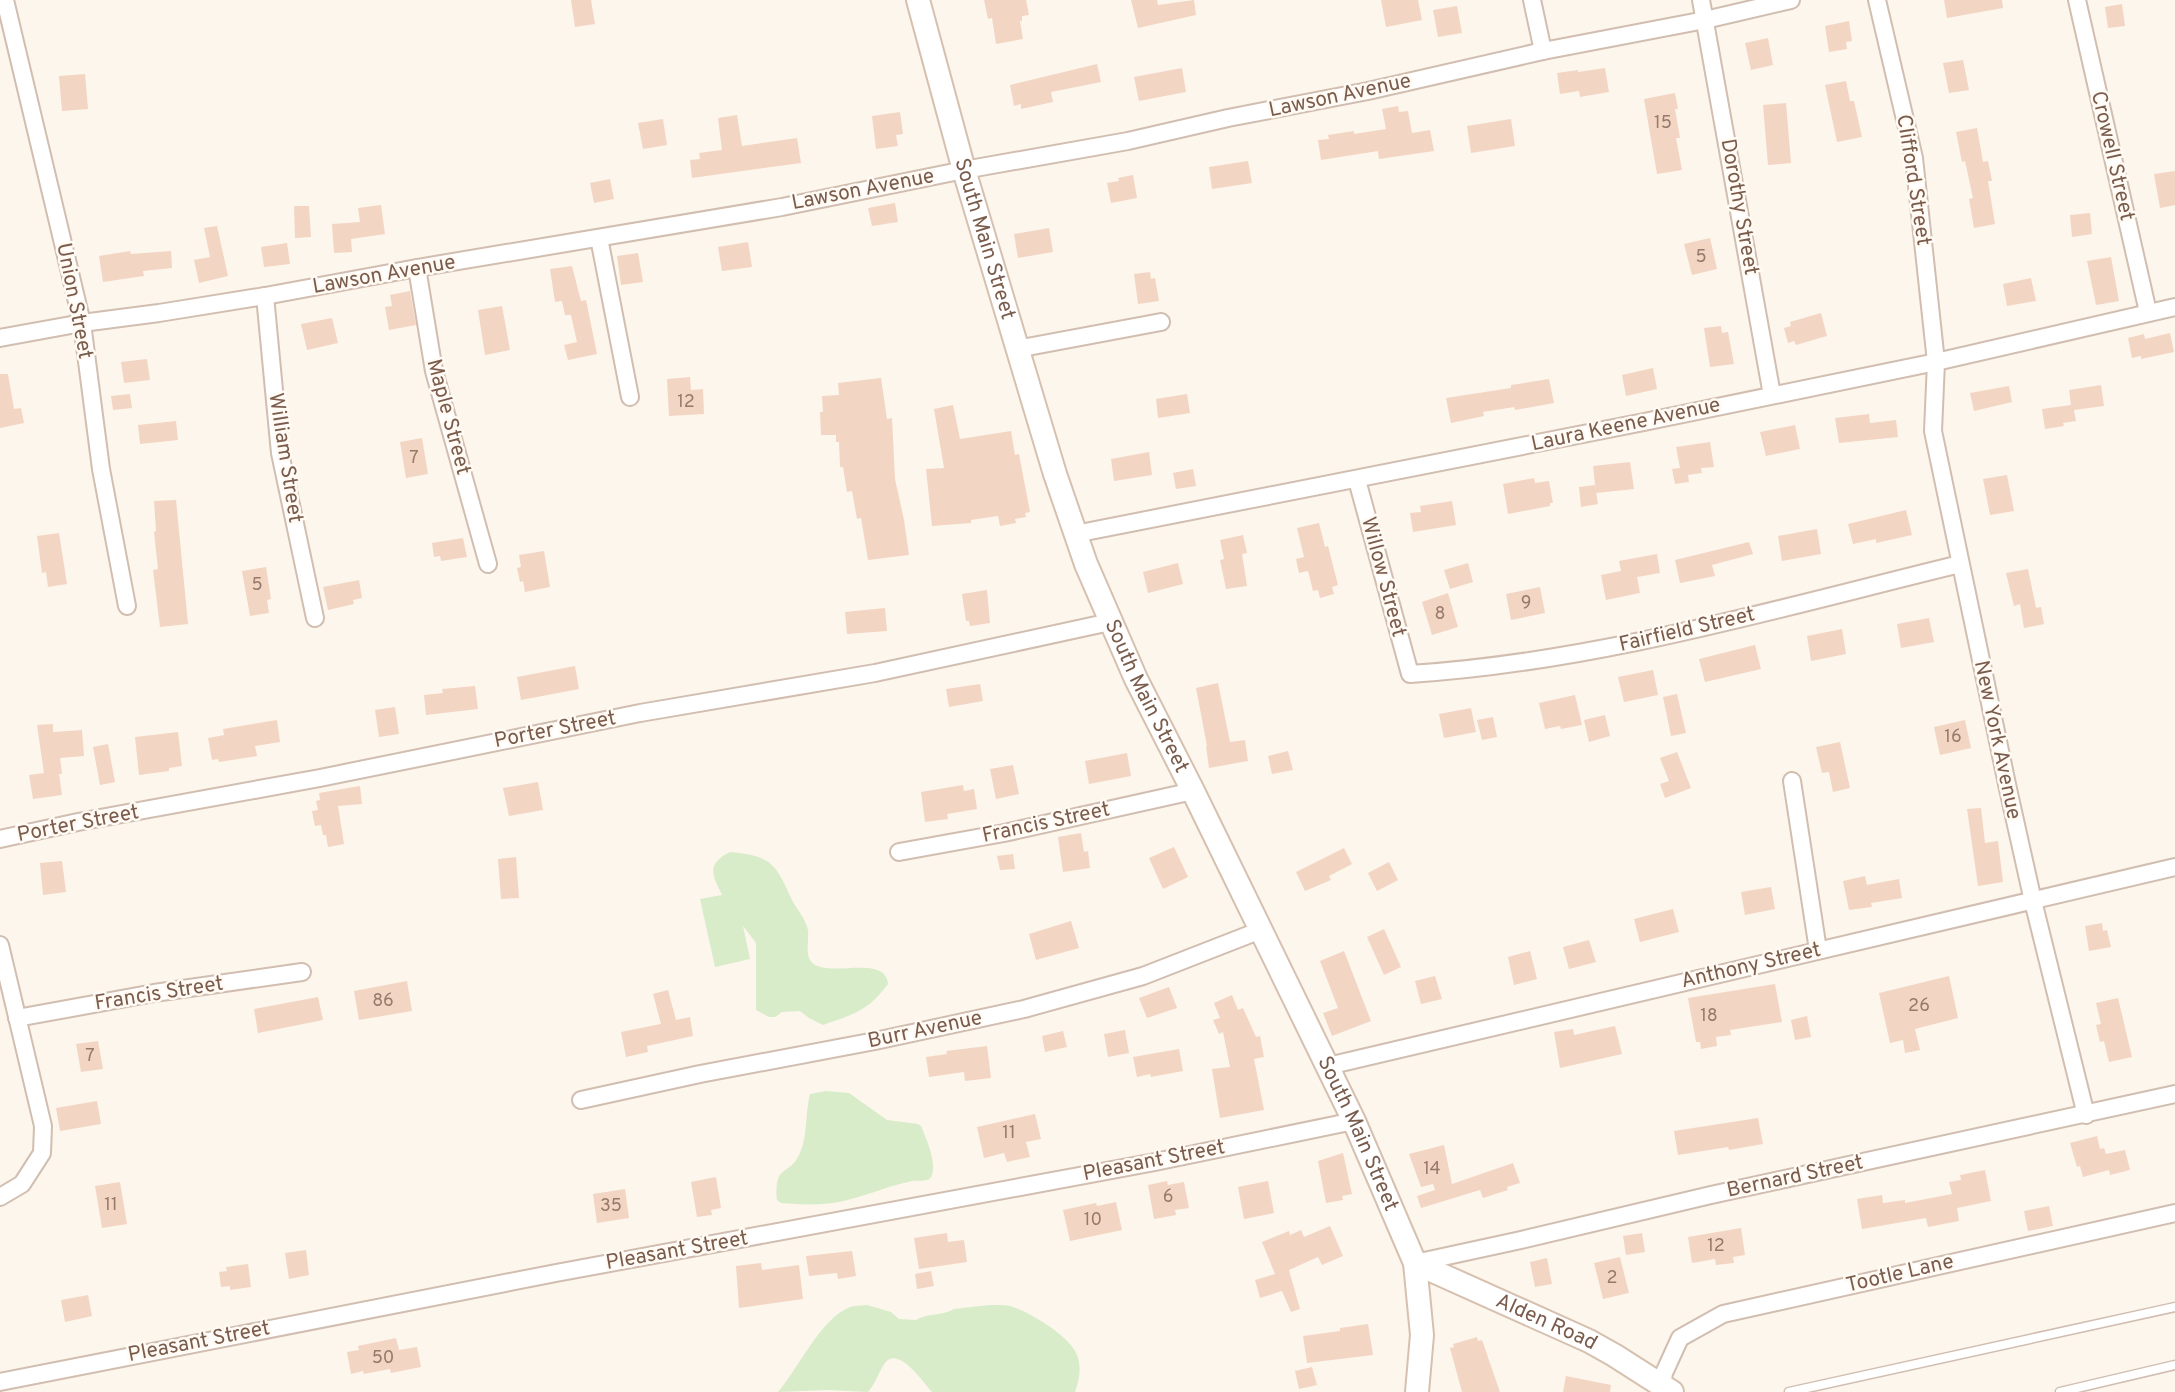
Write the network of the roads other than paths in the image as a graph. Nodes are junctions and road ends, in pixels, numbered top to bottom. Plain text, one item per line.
1 (4, 0) edge
2 (918, 0) edge
3 (1532, 0) edge
4 (1701, 0) edge
5 (1791, 0) edge
6 (1877, 0) edge
7 (2076, 0) edge
8 (1705, 20) junction
9 (1543, 51) junction
10 (964, 170) junction
11 (599, 238) junction
12 (417, 268) junction
13 (265, 296) junction
14 (2175, 307) edge
15 (2148, 312) junction
16 (1161, 322) dead end
17 (82, 323) junction
18 (0, 338) edge
19 (1017, 349) junction
20 (1936, 362) junction
21 (1772, 395) junction
22 (630, 397) dead end
23 (1357, 480) junction
24 (1075, 534) junction
25 (488, 564) dead end
26 (1960, 564) junction
27 (127, 606) dead end
28 (315, 618) dead end
29 (1110, 622) junction
30 (1410, 674) joint
31 (1792, 781) dead end
32 (1193, 791) junction
33 (0, 839) edge
34 (899, 852) dead end
35 (2175, 867) edge
36 (2033, 901) junction
37 (1261, 930) junction
38 (0, 945) edge
39 (1818, 950) junction
40 (302, 972) dead end
41 (17, 1018) junction
42 (1328, 1066) junction
43 (2175, 1094) edge
44 (582, 1100) dead end
45 (2086, 1114) junction
46 (1354, 1121) junction
47 (0, 1197) edge
48 (2175, 1213) edge
49 (1414, 1263) junction
50 (2175, 1307) edge
51 (2175, 1365) edge
52 (0, 1382) edge
53 (1667, 1388) edge
54 (1418, 1392) edge
55 (1789, 1392) edge
56 (2060, 1392) edge

1 - 17 street, Union Street
2 - 10 main road, South Main Street
3 - 9 street
4 - 8 street, Dorothy Street
5 - 8 street, Lawson Avenue
6 - 20 street, Clifford Street
7 - 15 street, Crowell Street
8 - 9 street, Lawson Avenue
8 - 21 street, Dorothy Street
9 - 10 street, Lawson Avenue
10 - 11 street, Lawson Avenue
10 - 19 main road, South Main Street
11 - 12 street, Lawson Avenue
11 - 22 street
12 - 13 street, Lawson Avenue
12 - 25 street, Maple Street
13 - 17 street, Lawson Avenue
13 - 28 street, William Street
14 - 15 street, Laura Keene Avenue
15 - 20 street, Laura Keene Avenue
16 - 19 street
17 - 18 street, Lawson Avenue
17 - 27 street, Union Street
19 - 24 main road, South Main Street
20 - 21 street, Laura Keene Avenue
20 - 26 street, New York Avenue
21 - 23 street, Laura Keene Avenue
23 - 24 street, Laura Keene Avenue
23 - 30 street, Willow Street
24 - 29 main road, South Main Street
26 - 30 street, Fairfield Street
26 - 36 street, New York Avenue
29 - 32 main road, South Main Street
29 - 33 street, Porter Street
31 - 39 street
32 - 34 street, Francis Street
32 - 37 main road, South Main Street
35 - 36 street, Anthony Street
36 - 39 street, Anthony Street
36 - 45 street, New York Avenue
37 - 42 main road, South Main Street
37 - 44 street, Burr Avenue
38 - 41 street
39 - 42 street, Anthony Street
40 - 41 street, Francis Street
41 - 47 street
42 - 46 main road, South Main Street
43 - 45 street, Bernard Street
45 - 49 street, Bernard Street
46 - 49 main road, South Main Street
46 - 52 street, Pleasant Street
48 - 53 street, Tootle Lane
49 - 53 main road, Alden Road
49 - 54 main road, South Main Street
50 - 55 lane
51 - 56 lane

